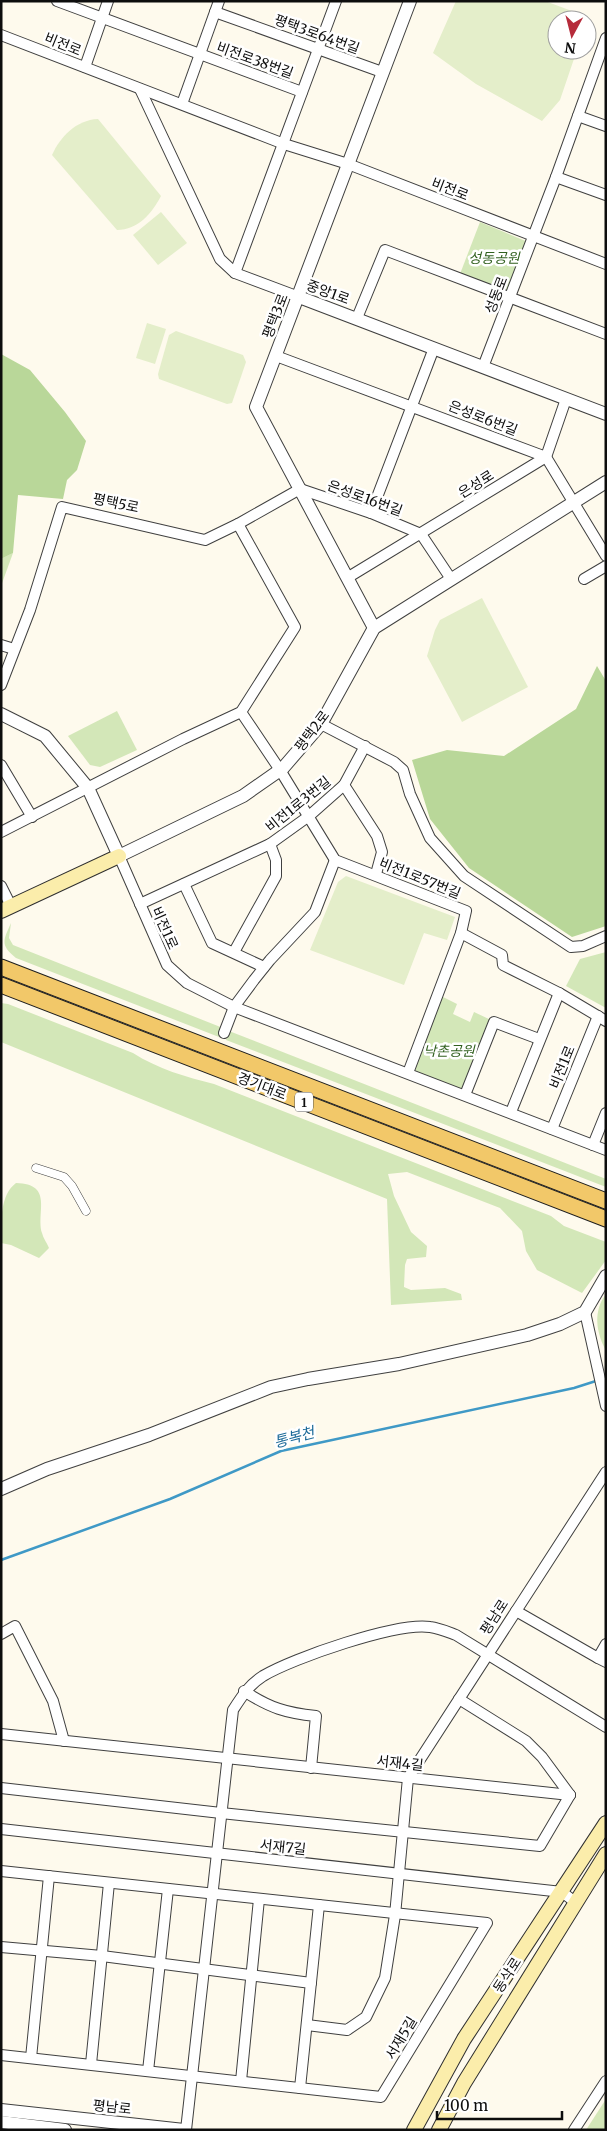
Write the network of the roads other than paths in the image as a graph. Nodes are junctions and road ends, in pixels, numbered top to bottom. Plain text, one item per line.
1 (57, 1) edge
2 (108, 1) edge
3 (219, 1) edge
4 (410, 1) edge
5 (334, 2) edge
6 (215, 12) junction
7 (102, 19) junction
8 (1, 34) edge
9 (606, 38) edge
10 (318, 49) junction
11 (199, 54) junction
12 (85, 67) junction
13 (382, 72) junction
14 (140, 89) junction
15 (302, 92) junction
16 (182, 104) junction
17 (578, 116) junction
18 (606, 126) edge
19 (284, 144) junction
20 (348, 164) junction
21 (556, 177) junction
22 (606, 195) edge
23 (534, 235) junction
24 (606, 264) edge
25 (235, 273) junction
26 (510, 296) junction
27 (299, 297) junction
28 (357, 318) junction
29 (606, 334) edge
30 (434, 348) junction
31 (276, 356) junction
32 (483, 367) junction
33 (566, 399) junction
34 (410, 405) junction
35 (606, 414) edge
36 (546, 457) junction
37 (606, 482) edge
38 (300, 489) junction
39 (574, 502) junction
40 (371, 513) junction
41 (238, 524) junction
42 (421, 534) junction
43 (606, 556) edge
44 (606, 566) edge
45 (347, 578) junction
46 (584, 579) dead end
47 (451, 580) junction
48 (374, 628) junction
49 (1, 644) edge
50 (14, 649) junction
51 (1, 686) edge
52 (241, 712) junction
53 (1, 714) edge
54 (321, 724) junction
55 (365, 746) junction
56 (1, 765) edge
57 (280, 770) junction
58 (344, 784) junction
59 (88, 788) junction
60 (309, 816) junction
61 (32, 817) junction
62 (1, 832) edge
63 (270, 844) junction
64 (118, 856) junction
65 (335, 860) junction
66 (376, 874) junction
67 (184, 884) junction
68 (1, 886) edge
69 (140, 904) junction
70 (6, 910) edge
71 (461, 933) junction
72 (606, 936) edge
73 (234, 952) junction
74 (2, 966) edge
75 (264, 967) junction
76 (1, 985) edge
77 (559, 993) junction
78 (234, 1007) junction
79 (602, 1018) edge
80 (224, 1033) dead end
81 (539, 1039) junction
82 (408, 1073) junction
83 (465, 1095) junction
84 (510, 1112) junction
85 (606, 1113) edge
86 (552, 1129) junction
87 (593, 1145) junction
88 (606, 1150) edge
89 (36, 1168) dead end
90 (606, 1201) edge
91 (86, 1211) dead end
92 (606, 1219) edge
93 (606, 1276) edge
94 (585, 1312) junction
95 (606, 1406) edge
96 (606, 1472) edge
97 (1, 1489) edge
98 (516, 1611) junction
99 (1, 1634) edge
100 (606, 1644) edge
101 (488, 1655) junction
102 (602, 1660) edge
103 (244, 1691) junction
104 (460, 1699) junction
105 (606, 1727) edge
106 (1, 1734) edge
107 (64, 1741) junction
108 (227, 1759) junction
109 (311, 1768) junction
110 (408, 1778) junction
111 (1, 1788) edge
112 (570, 1795) junction
113 (221, 1813) junction
114 (606, 1823) edge
115 (1, 1829) edge
116 (404, 1830) junction
117 (216, 1854) junction
118 (606, 1854) edge
119 (1, 1871) edge
120 (400, 1873) junction
121 (49, 1876) junction
122 (109, 1883) junction
123 (168, 1889) junction
124 (562, 1892) junction
125 (212, 1894) junction
126 (259, 1899) junction
127 (575, 1902) junction
128 (320, 1905) junction
129 (395, 1914) junction
130 (1, 1947) edge
131 (41, 1950) junction
132 (102, 1956) junction
133 (160, 1964) junction
134 (203, 1969) junction
135 (252, 1975) junction
136 (311, 1983) junction
137 (307, 2025) junction
138 (1, 2055) edge
139 (31, 2058) junction
140 (91, 2064) junction
141 (148, 2071) junction
142 (191, 2076) junction
143 (606, 2080) edge
144 (241, 2081) junction
145 (300, 2088) junction
146 (1, 2110) edge
147 (1, 2122) edge
148 (37, 2123) edge
149 (65, 2130) edge
150 (185, 2130) edge
151 (414, 2130) edge
152 (439, 2130) edge
153 (574, 2130) edge

1 - 7 street, 비전로38번길
2 - 7 street
3 - 6 street
4 - 13 street, 평택3로
5 - 10 street, 비전로38번길
6 - 10 street, 평택3로64번길
6 - 11 street
7 - 11 street, 비전로38번길
7 - 12 street
8 - 12 street, 비전로
9 - 17 street, 성동로
10 - 13 street, 평택3로64번길
10 - 15 street, 비전로38번길
11 - 15 street, 비전로38번길
11 - 16 street
12 - 14 street, 비전로
13 - 20 street, 평택3로
14 - 16 street, 비전로
14 - 25 street, 중앙1로
15 - 19 street, 비전로38번길
16 - 19 street, 비전로
17 - 18 street
17 - 21 street, 성동로
19 - 20 street, 비전로
19 - 25 street
20 - 23 street, 비전로
20 - 27 street, 평택3로
21 - 22 street
21 - 23 street, 성동로
23 - 24 street, 비전로
23 - 26 street, 성동로
25 - 27 street, 중앙1로
26 - 28 street
26 - 29 street
26 - 32 street, 성동로
27 - 28 street, 중앙1로
27 - 31 street, 평택3로
28 - 30 street, 중앙1로
30 - 32 street, 중앙1로
30 - 34 street
31 - 34 street, 은성로6번길
31 - 38 street, 평택3로
32 - 33 street, 중앙1로
33 - 35 street, 중앙1로
33 - 36 street
34 - 36 street, 은성로6번길
34 - 40 street
36 - 39 street
36 - 42 street, 은성로
37 - 39 street, 평택2로
38 - 40 street, 은성로16번길
38 - 41 street, 평택5로
38 - 45 street, 평택3로
39 - 43 street
39 - 47 street, 평택2로
40 - 42 street, 은성로16번길
41 - 50 street, 평택5로
41 - 52 street
42 - 45 street, 은성로
42 - 47 street
44 - 46 street
45 - 48 street, 평택3로
47 - 48 street, 평택2로
48 - 54 street, 평택2로
49 - 50 street
50 - 51 street, 평택5로
52 - 57 street
52 - 59 street
53 - 59 street
54 - 55 street
54 - 57 street, 평택2로
55 - 58 street, 비전1로3번길
55 - 72 street
56 - 61 street
57 - 60 street
57 - 64 street, 평택2로
58 - 60 street, 비전1로3번길
58 - 66 street, 비전1로3번길
59 - 61 street
59 - 64 street
60 - 63 street, 비전1로3번길
60 - 65 street
61 - 62 street
63 - 67 street, 비전1로3번길
63 - 73 street, 비전1로3번길
64 - 69 street, 비전1로
64 - 70 main road, 평택2로
65 - 66 street, 비전1로57번길
65 - 75 street
66 - 71 street, 비전1로57번길
67 - 69 street, 비전1로3번길
67 - 73 street
68 - 70 street
69 - 78 street, 비전1로
71 - 77 street
71 - 82 street
73 - 75 street
74 - 90 main road, 경기대로 / 1
75 - 78 street
76 - 92 main road, 경기대로 / 1
77 - 79 street
77 - 81 street
78 - 80 street
78 - 82 street, 비전1로
79 - 86 street, 비전1로
81 - 83 street
81 - 84 street
82 - 83 street, 비전1로
83 - 84 street, 비전1로
84 - 86 street, 비전1로
85 - 87 street
86 - 87 street, 비전1로
87 - 88 street, 비전1로
89 - 91 street
93 - 94 street
94 - 95 street
94 - 97 street
96 - 98 street, 평남로
98 - 101 street, 평남로
98 - 102 street
99 - 107 street
100 - 102 street
101 - 103 street
101 - 104 street, 평남로
101 - 105 street
103 - 108 street
103 - 109 street
104 - 110 street, 평남로
104 - 112 street
106 - 107 street, 서재4길
107 - 108 street, 서재4길
108 - 109 street, 서재4길
108 - 113 street
109 - 110 street, 서재4길
110 - 112 street, 서재4길
110 - 116 street
111 - 113 street
112 - 116 street
113 - 116 street
113 - 117 street
114 - 124 main road, 동삭로
115 - 117 street, 서재7길
116 - 120 street
117 - 120 street, 서재7길
117 - 125 street
118 - 127 main road, 동삭로
119 - 121 street
120 - 124 street, 서재7길
120 - 129 street
121 - 122 street
121 - 131 street
122 - 123 street
122 - 132 street
123 - 125 street
123 - 133 street
124 - 127 street
124 - 151 main road, 동삭로
125 - 126 street
125 - 134 street
126 - 128 street
126 - 135 street
127 - 152 main road, 동삭로
128 - 129 street
128 - 136 street
129 - 137 street
129 - 145 street, 서재5길
130 - 131 street
131 - 132 street
131 - 139 street
132 - 133 street
132 - 140 street
133 - 134 street
133 - 141 street
134 - 135 street
134 - 142 street
135 - 136 street
135 - 144 street
136 - 137 street
137 - 145 street
138 - 139 street, 서재5길
139 - 140 street, 서재5길
140 - 141 street, 서재5길
141 - 142 street, 서재5길
142 - 144 street, 서재5길
142 - 150 street
143 - 153 street
144 - 145 street, 서재5길
146 - 148 street, 평남로
147 - 148 street, 평남로
148 - 149 street, 평남로
148 - 150 street, 평남로

